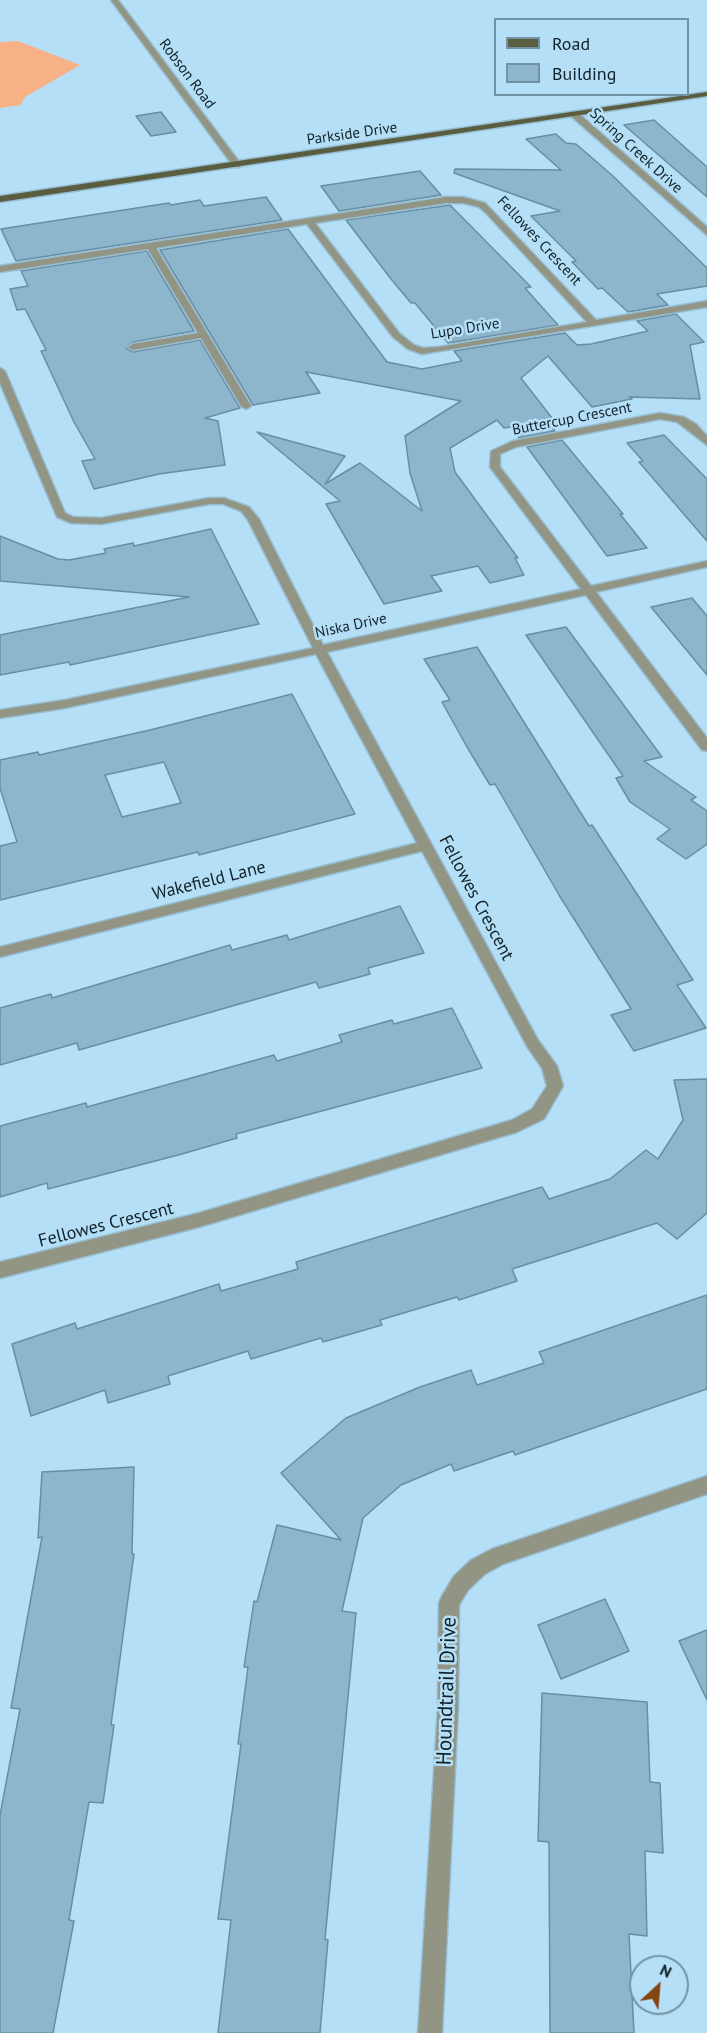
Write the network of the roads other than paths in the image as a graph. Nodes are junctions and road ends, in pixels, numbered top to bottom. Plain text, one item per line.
1 (114, 0) edge
2 (707, 94) edge
3 (574, 114) junction
4 (237, 165) junction
5 (0, 199) edge
6 (310, 222) junction
7 (707, 232) edge
8 (151, 247) junction
9 (0, 269) edge
10 (707, 304) edge
11 (592, 322) junction
12 (203, 335) junction
13 (133, 347) dead end
14 (0, 373) edge
15 (246, 406) dead end
16 (707, 442) edge
17 (707, 564) edge
18 (588, 590) junction
19 (320, 650) junction
20 (0, 714) edge
21 (707, 747) edge
22 (427, 845) junction
23 (0, 952) edge
24 (0, 1270) edge
25 (707, 1485) edge
26 (430, 2033) edge

1 - 4 street, Robson Road
2 - 3 main road, Parkside Drive
3 - 4 main road, Parkside Drive
3 - 7 street, Spring Creek Drive
4 - 5 main road, Parkside Drive
6 - 8 street
6 - 11 street, Fellowes Crescent
6 - 11 street, Lupo Drive
8 - 9 street
8 - 12 street
10 - 11 street, Lupo Drive
12 - 13 street
12 - 15 street
14 - 19 street, Fellowes Crescent
16 - 18 street, Buttercup Crescent
17 - 18 street, Niska Drive
18 - 19 street, Niska Drive
18 - 21 street
19 - 20 street, Niska Drive
19 - 22 street, Fellowes Crescent
22 - 23 street, Wakefield Lane
22 - 24 street, Fellowes Crescent
25 - 26 street, Houndtrail Drive

